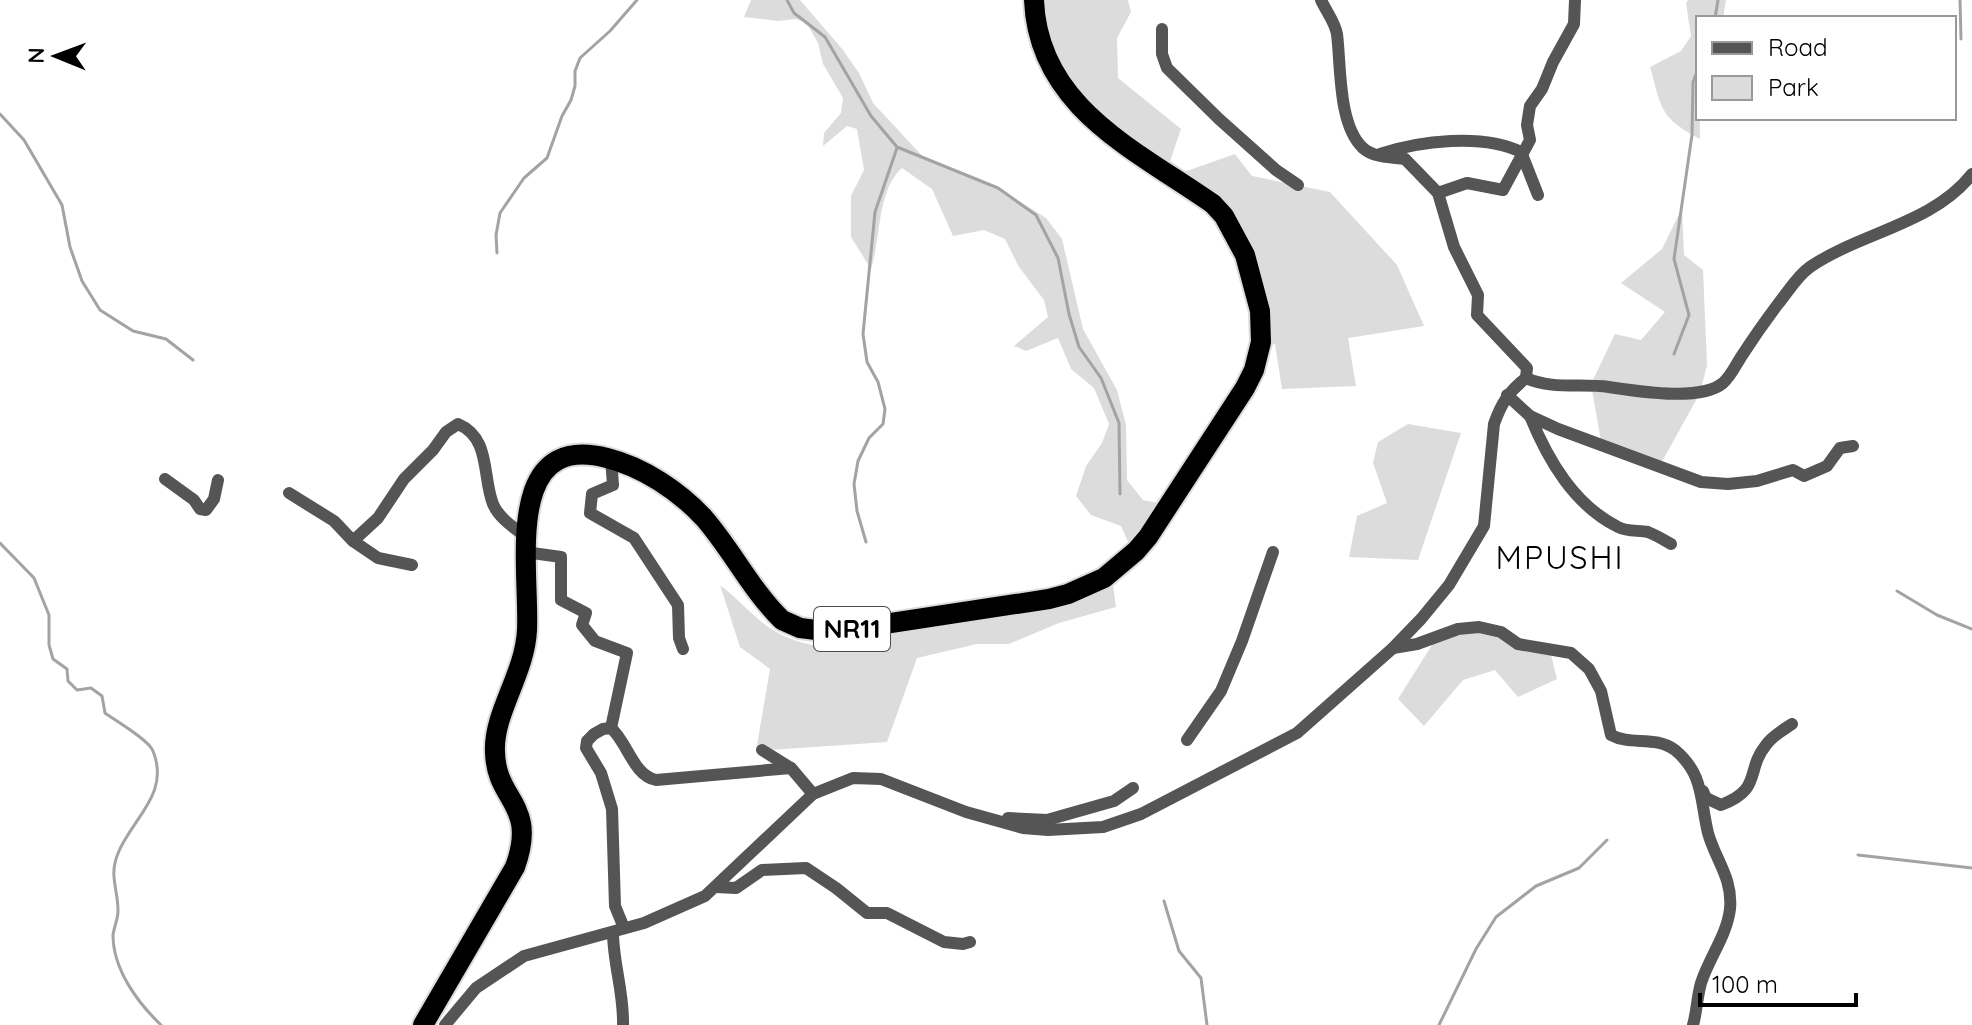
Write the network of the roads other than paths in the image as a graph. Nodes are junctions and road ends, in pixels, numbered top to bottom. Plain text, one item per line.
1 (1034, 0) edge
2 (1321, 0) edge
3 (1575, 0) edge
4 (1162, 29) dead end
5 (1521, 152) junction
6 (1377, 155) junction
7 (1972, 174) edge
8 (1298, 185) dead end
9 (1438, 193) junction
10 (1538, 195) dead end
11 (1526, 378) junction
12 (1507, 395) junction
13 (1530, 416) junction
14 (1853, 446) dead end
15 (611, 458) junction
16 (165, 479) dead end
17 (218, 480) dead end
18 (289, 493) dead end
19 (353, 541) junction
20 (525, 544) junction
21 (1671, 544) dead end
22 (1273, 552) dead end
23 (412, 565) dead end
24 (1393, 648) junction
25 (683, 649) dead end
26 (1792, 724) dead end
27 (611, 728) junction
28 (1187, 740) dead end
29 (762, 750) dead end
30 (791, 768) junction
31 (1133, 788) dead end
32 (1702, 788) junction
33 (813, 794) junction
34 (993, 818) junction
35 (716, 887) junction
36 (618, 930) junction
37 (970, 942) dead end
38 (423, 1025) edge
39 (445, 1025) edge
40 (623, 1025) edge
41 (1693, 1025) edge

1 - 15 highway, NR11
2 - 6 street
3 - 5 street
4 - 8 street
5 - 6 street
5 - 9 street
5 - 10 street
6 - 9 street
7 - 11 street
9 - 11 street
11 - 12 street
12 - 13 street
12 - 24 street
13 - 14 street
13 - 21 street
15 - 20 highway, NR11
15 - 25 street
16 - 17 street
18 - 19 street
19 - 20 street
19 - 23 street
20 - 27 street
20 - 38 highway, NR11
22 - 28 street
24 - 32 street
24 - 34 street
26 - 32 street
27 - 30 street
27 - 36 street
29 - 30 street
30 - 33 street
31 - 34 street
32 - 41 street
33 - 34 street
33 - 35 street
35 - 36 street
35 - 37 street
36 - 39 street
36 - 40 street

